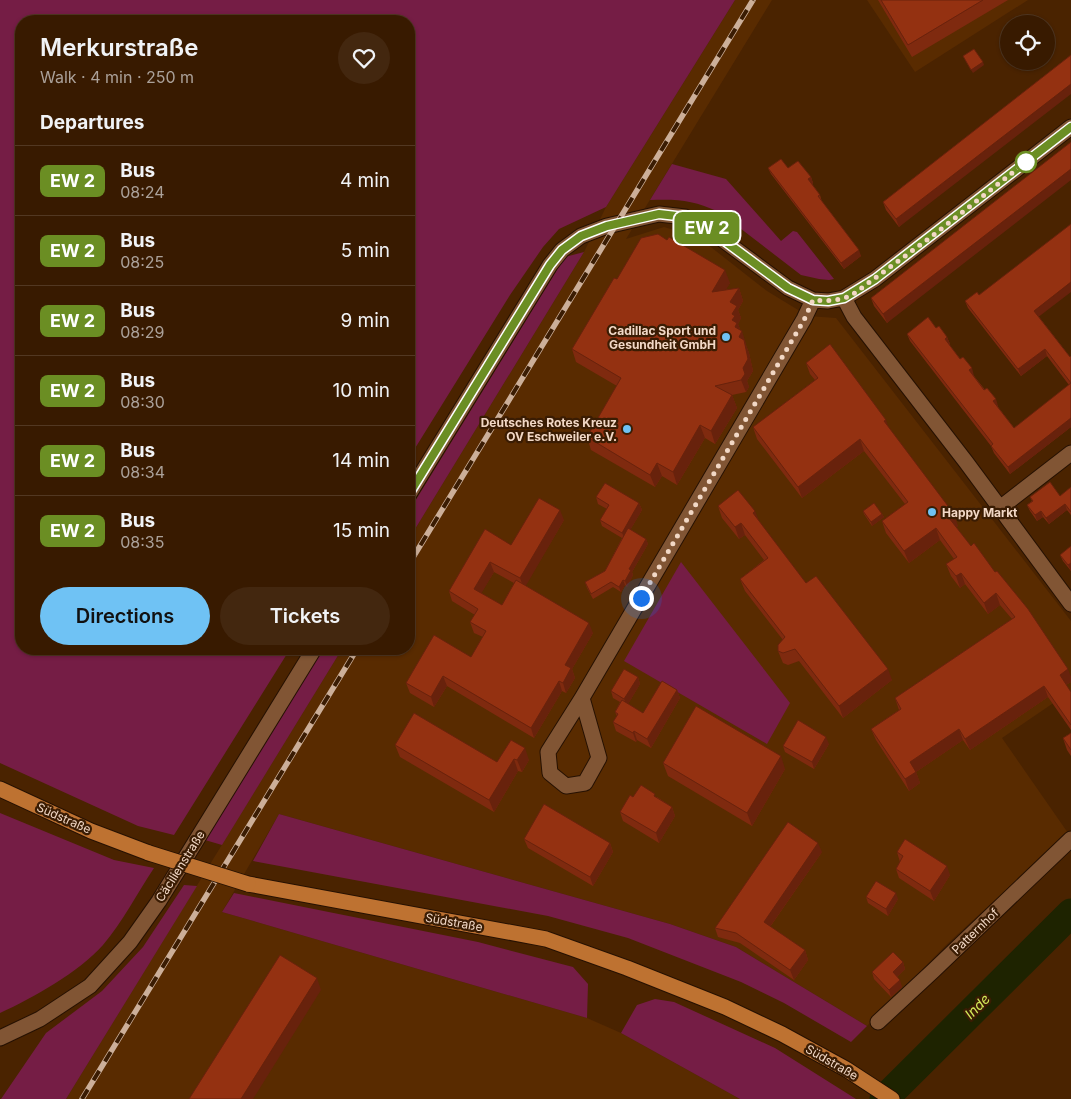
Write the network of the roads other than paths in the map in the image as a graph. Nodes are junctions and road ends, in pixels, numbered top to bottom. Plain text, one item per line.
1 (1071, 127) edge
2 (844, 298) junction
3 (813, 300) junction
4 (1071, 453) edge
5 (415, 484) edge
6 (1000, 508) junction
7 (1071, 604) edge
8 (310, 655) edge
9 (582, 698) junction
10 (0, 788) edge
11 (1071, 839) edge
12 (878, 1022) dead end
13 (0, 1038) edge
14 (892, 1099) edge

1 - 2 street
2 - 3 street
2 - 6 street
3 - 5 street
3 - 9 street
4 - 6 street
6 - 7 street
8 - 13 street, Cäcilienstraße
9 - 9 street
10 - 14 main road, Südstraße, bridge
11 - 12 street, Patternhof

